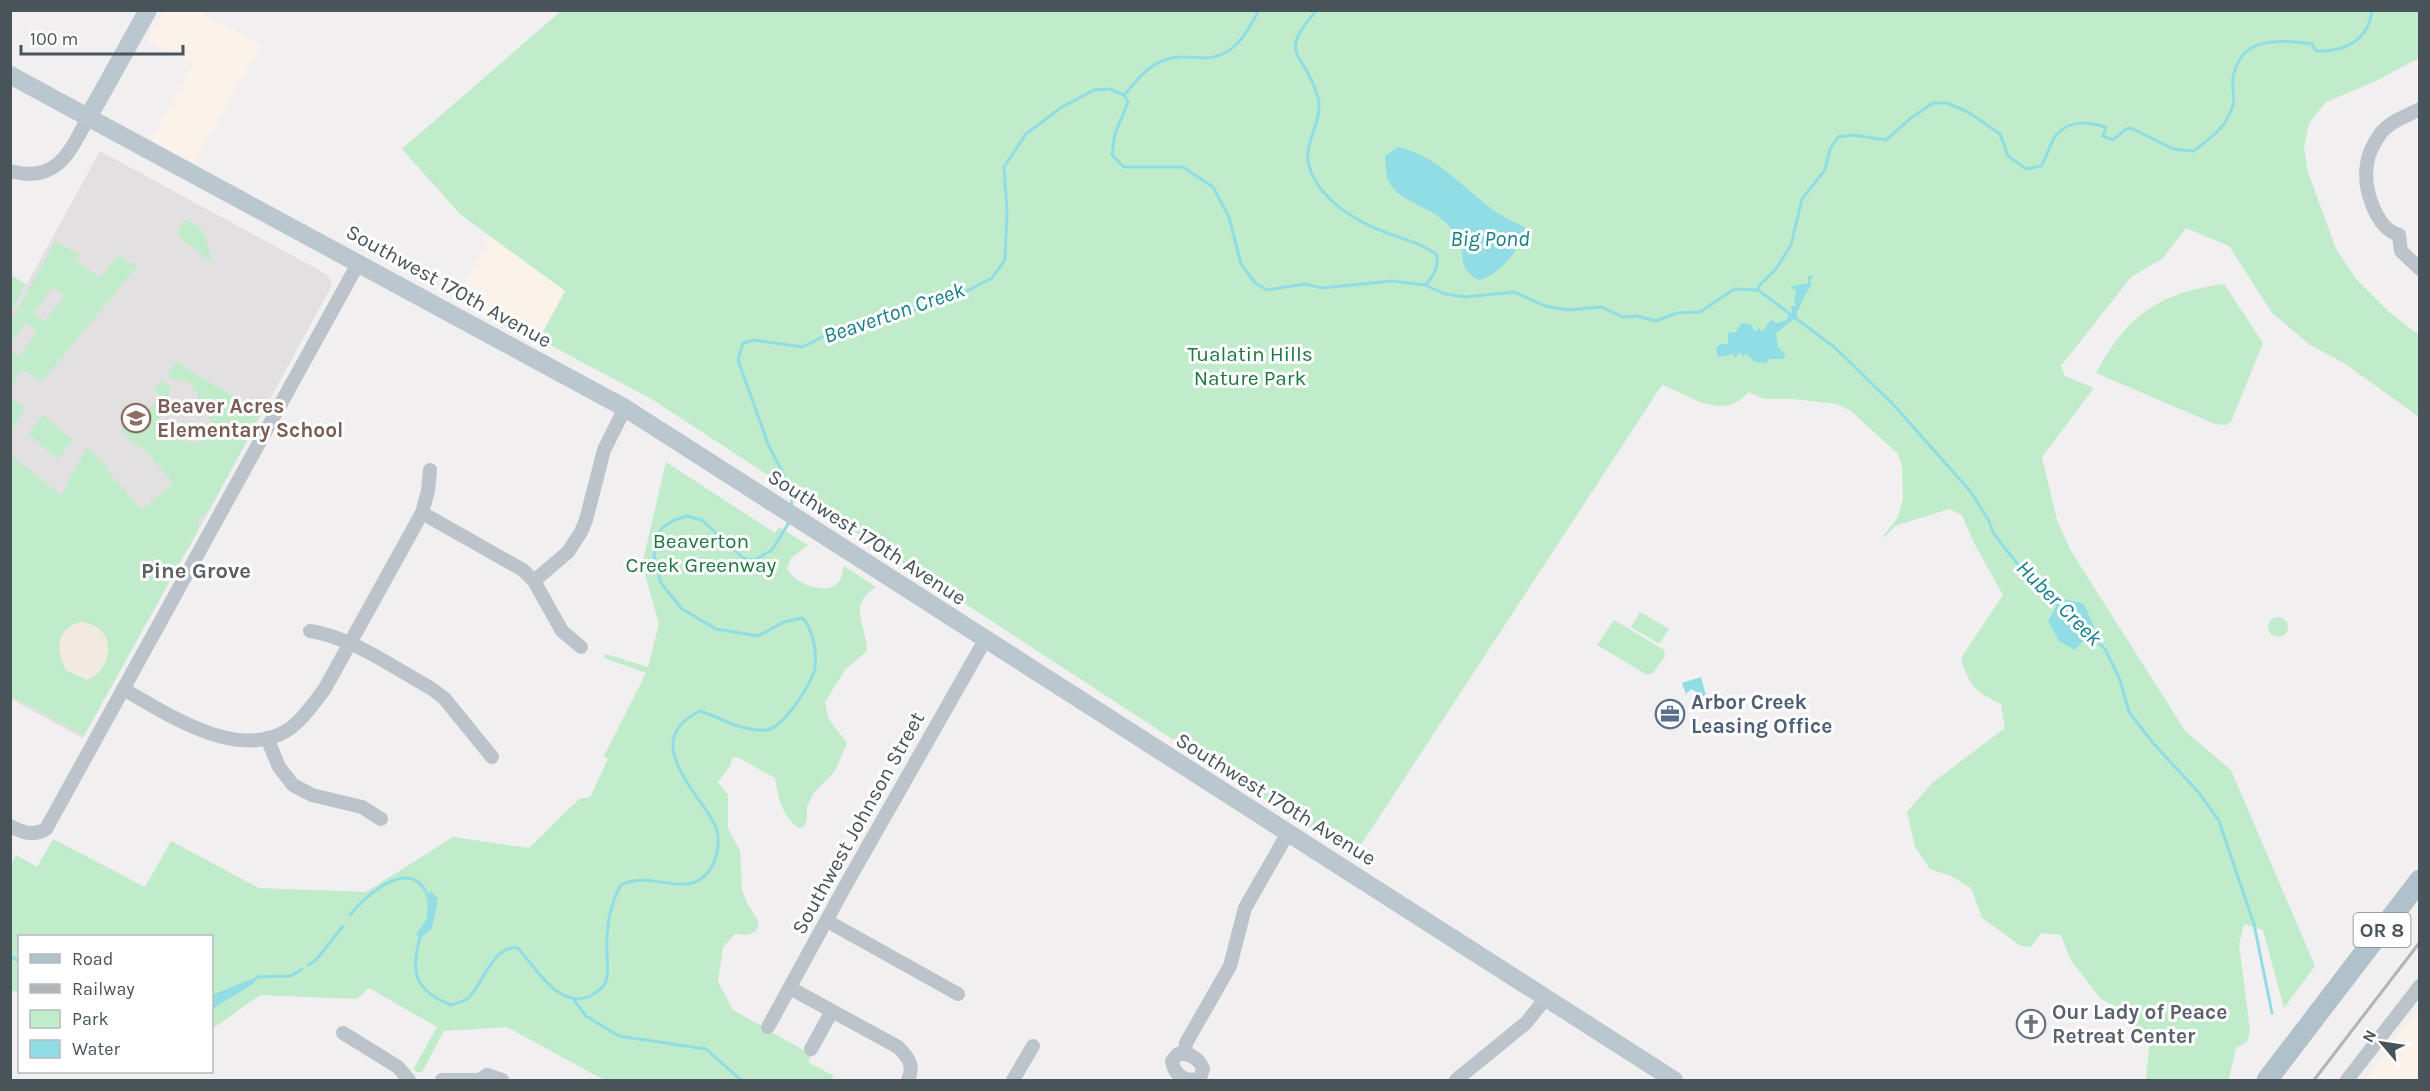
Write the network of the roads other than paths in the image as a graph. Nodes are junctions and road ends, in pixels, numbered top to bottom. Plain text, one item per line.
1 (148, 10) edge
2 (10, 75) edge
3 (2420, 110) edge
4 (89, 116) junction
5 (10, 171) edge
6 (359, 262) junction
7 (2420, 268) edge
8 (625, 408) junction
9 (430, 470) dead end
10 (422, 513) junction
11 (534, 581) junction
12 (310, 632) dead end
13 (985, 640) junction
14 (349, 644) junction
15 (581, 647) dead end
16 (123, 689) junction
17 (267, 738) junction
18 (492, 757) dead end
19 (381, 819) dead end
20 (10, 826) edge
21 (1288, 833) junction
22 (2420, 880) edge
23 (827, 921) junction
24 (2420, 986) edge
25 (790, 988) junction
26 (958, 994) dead end
27 (1546, 998) junction
28 (832, 1011) junction
29 (768, 1028) dead end
30 (343, 1033) dead end
31 (1033, 1046) dead end
32 (811, 1049) dead end
33 (1185, 1054) dead end
34 (409, 1080) edge
35 (442, 1080) edge
36 (475, 1080) edge
37 (480, 1080) edge
38 (502, 1080) edge
39 (908, 1080) edge
40 (1013, 1080) edge
41 (1455, 1080) edge
42 (1674, 1080) edge
43 (2267, 1080) edge
44 (2348, 1080) edge

1 - 4 main road
2 - 4 main road, Southwest 170th Avenue
3 - 7 street
4 - 5 street
4 - 6 main road, Southwest 170th Avenue
6 - 8 main road, Southwest 170th Avenue
6 - 16 street
8 - 11 street
8 - 13 main road, Southwest 170th Avenue
9 - 10 street
10 - 11 street
10 - 14 street
11 - 15 street
12 - 14 street
13 - 21 main road, Southwest 170th Avenue
13 - 23 street, Southwest Johnson Street
14 - 17 street
14 - 18 street
16 - 17 street
16 - 20 street
17 - 19 street
21 - 27 main road, Southwest 170th Avenue
21 - 33 street
22 - 43 main road, OR 8
23 - 25 street, Southwest Johnson Street
23 - 26 street
24 - 44 street
25 - 28 street
25 - 29 street, Southwest Johnson Street
27 - 41 street
27 - 42 main road, Southwest 170th Avenue
28 - 32 street
28 - 39 street
30 - 34 street
31 - 40 street
35 - 36 street
37 - 38 street

